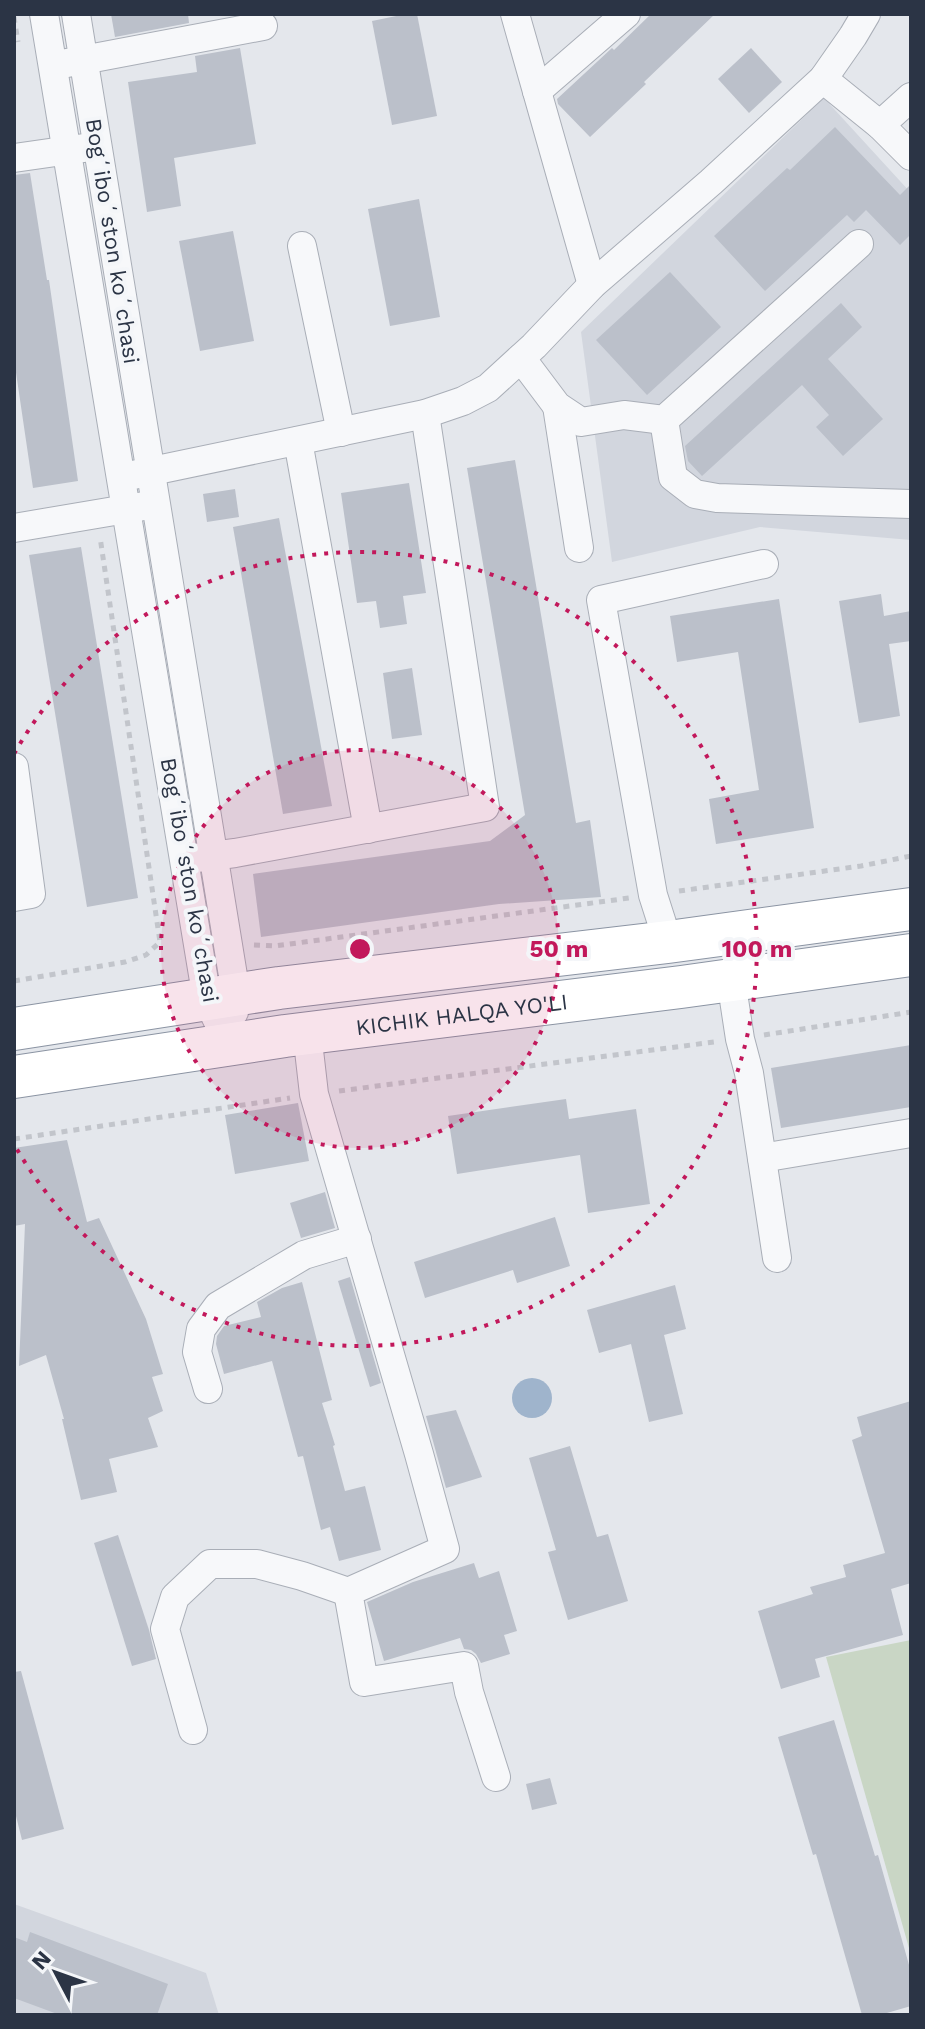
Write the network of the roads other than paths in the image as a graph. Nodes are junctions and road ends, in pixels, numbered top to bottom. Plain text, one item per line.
1 (44, 14) edge
2 (76, 14) edge
3 (515, 14) edge
4 (626, 14) edge
5 (866, 14) edge
6 (263, 26) dead end
7 (84, 60) junction
8 (53, 66) junction
9 (823, 79) junction
10 (537, 91) junction
11 (911, 97) edge
12 (880, 125) junction
13 (97, 146) junction
14 (67, 151) junction
15 (911, 156) edge
16 (14, 158) edge
17 (859, 244) dead end
18 (302, 246) dead end
19 (592, 285) junction
20 (521, 358) junction
21 (557, 406) junction
22 (425, 414) junction
23 (664, 420) junction
24 (341, 432) junction
25 (298, 441) junction
26 (151, 471) junction
27 (121, 478) junction
28 (156, 504) junction
29 (911, 504) edge
30 (126, 509) junction
31 (14, 528) edge
32 (579, 548) dead end
33 (764, 564) dead end
34 (14, 767) edge
35 (368, 829) junction
36 (214, 856) junction
37 (184, 859) junction
38 (14, 897) edge
39 (911, 901) edge
40 (911, 909) edge
41 (859, 917) junction
42 (668, 942) junction
43 (911, 955) edge
44 (911, 972) edge
45 (731, 980) junction
46 (222, 996) junction
47 (14, 1029) edge
48 (307, 1033) junction
49 (229, 1044) junction
50 (14, 1077) edge
51 (911, 1133) edge
52 (762, 1158) junction
53 (357, 1239) junction
54 (777, 1258) dead end
55 (208, 1389) dead end
56 (348, 1592) junction
57 (193, 1730) dead end
58 (496, 1777) dead end

1 - 8 street, Bogʻiboʻston koʻchasi
2 - 7 street, Bogʻiboʻston koʻchasi
3 - 10 street
4 - 10 street
5 - 9 street
6 - 7 street
7 - 8 street
7 - 13 street, Bogʻiboʻston koʻchasi
8 - 14 street, Bogʻiboʻston koʻchasi
9 - 12 street
9 - 19 street
10 - 19 street
11 - 12 street
12 - 15 street
13 - 14 street
13 - 26 street, Bogʻiboʻston koʻchasi
14 - 16 street
14 - 27 street, Bogʻiboʻston koʻchasi
17 - 23 street
18 - 24 street
19 - 20 street
20 - 21 street
20 - 22 street
21 - 23 street
21 - 32 street
22 - 24 street
22 - 35 street
23 - 29 street
24 - 25 street
25 - 26 street
25 - 35 street
26 - 27 street
26 - 28 street, Bogʻiboʻston koʻchasi
27 - 30 street, Bogʻiboʻston koʻchasi
28 - 30 street
28 - 36 street, Bogʻiboʻston koʻchasi
30 - 31 street
30 - 37 street, Bogʻiboʻston koʻchasi
33 - 42 street
34 - 38 street
35 - 36 street
36 - 37 street
36 - 46 street, Bogʻiboʻston koʻchasi
37 - 46 street, Bogʻiboʻston koʻchasi
39 - 41 highway
40 - 41 highway
41 - 42 highway
42 - 46 highway
43 - 45 highway, KICHIK HALQA YO'LI
44 - 45 highway
45 - 48 highway, KICHIK HALQA YO'LI
45 - 52 street
46 - 47 highway
46 - 49 street, Bogʻiboʻston koʻchasi
48 - 49 highway, KICHIK HALQA YO'LI
48 - 53 street
49 - 50 highway, KICHIK HALQA YO'LI
51 - 52 street
52 - 54 street
53 - 55 street
53 - 56 street
56 - 57 street
56 - 58 street

